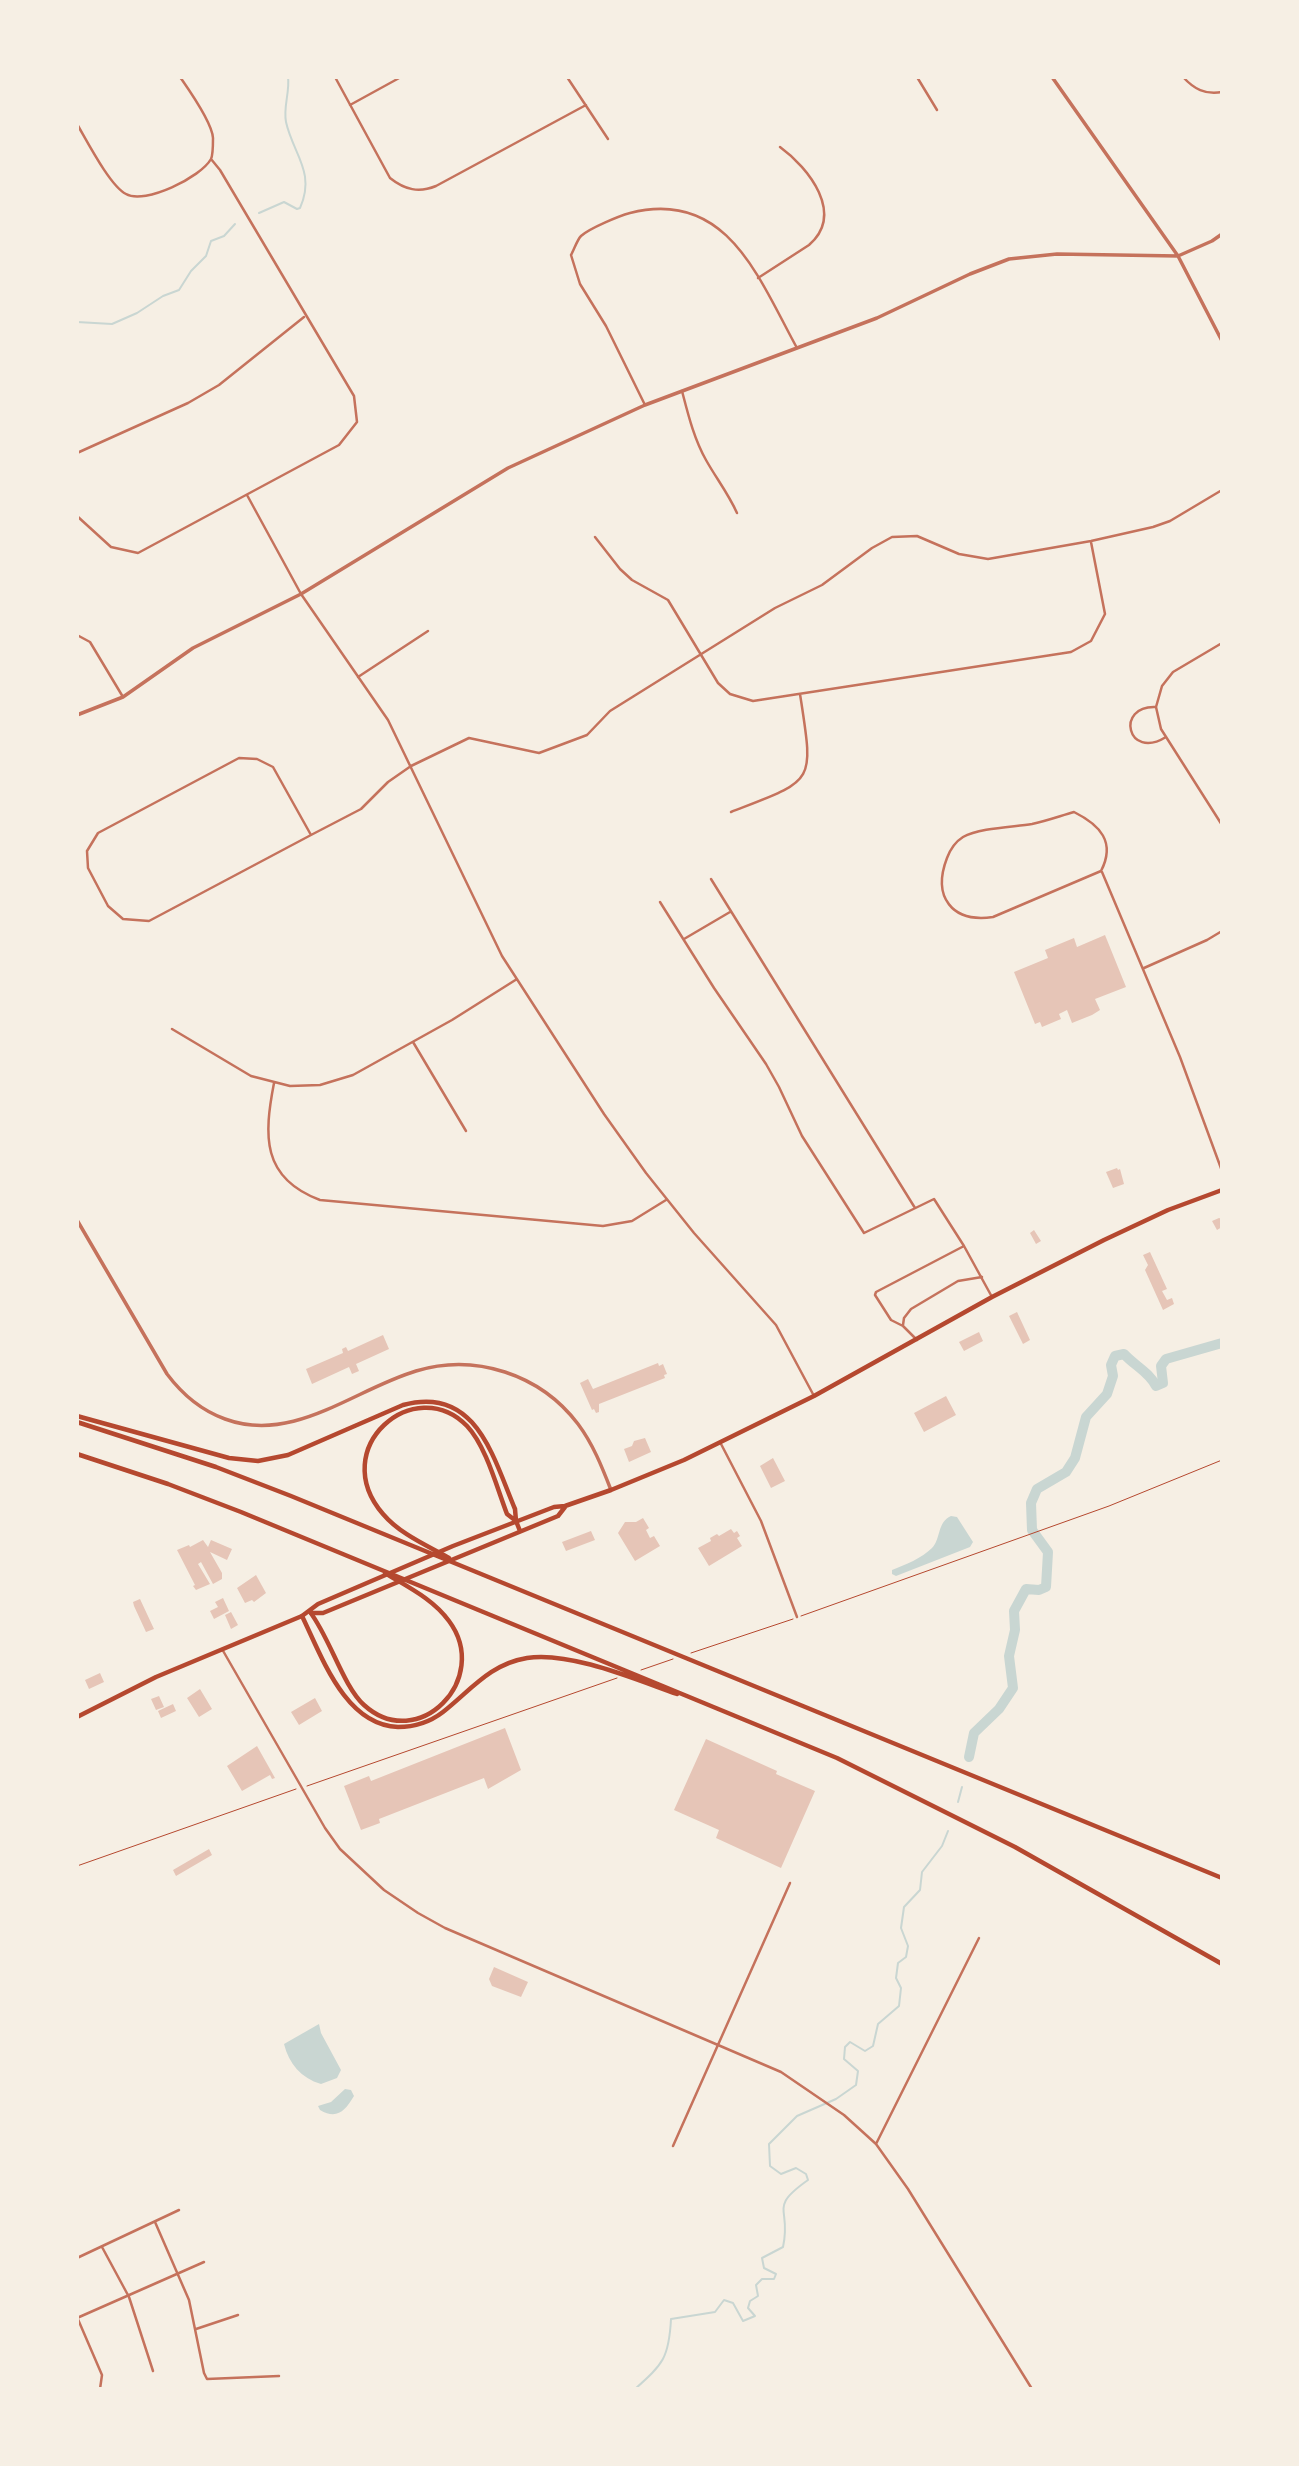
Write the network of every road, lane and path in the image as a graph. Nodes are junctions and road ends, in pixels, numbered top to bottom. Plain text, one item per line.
1 (180, 77) edge
2 (335, 77) edge
3 (401, 77) edge
4 (567, 77) edge
5 (917, 77) edge
6 (1052, 77) edge
7 (1183, 77) edge
8 (1222, 92) edge
9 (350, 105) junction
10 (586, 105) junction
11 (937, 110) dead end
12 (77, 124) edge
13 (608, 139) dead end
14 (780, 147) dead end
15 (211, 159) junction
16 (1222, 234) edge
17 (1178, 256) junction
18 (758, 278) junction
19 (305, 316) junction
20 (1222, 341) edge
21 (797, 348) junction
22 (682, 391) junction
23 (645, 405) junction
24 (77, 453) edge
25 (1222, 490) edge
26 (247, 495) junction
27 (737, 513) dead end
28 (77, 516) edge
29 (594, 537) dead end
30 (1091, 541) junction
31 (300, 594) junction
32 (428, 631) dead end
33 (77, 635) edge
34 (1222, 643) edge
35 (701, 654) junction
36 (358, 677) junction
37 (800, 694) junction
38 (123, 697) junction
39 (1156, 707) junction
40 (77, 715) edge
41 (1166, 737) junction
42 (411, 766) junction
43 (731, 812) dead end
44 (1222, 825) edge
45 (311, 835) junction
46 (1101, 871) junction
47 (711, 878) dead end
48 (660, 902) dead end
49 (731, 912) junction
50 (1222, 931) edge
51 (684, 939) junction
52 (1144, 968) junction
53 (517, 979) junction
54 (172, 1029) dead end
55 (413, 1042) junction
56 (274, 1083) junction
57 (466, 1131) dead end
58 (1222, 1171) edge
59 (1222, 1190) edge
60 (666, 1200) junction
61 (915, 1208) junction
62 (77, 1220) edge
63 (964, 1246) junction
64 (982, 1277) junction
65 (992, 1297) junction
66 (903, 1326) junction
67 (917, 1340) junction
68 (814, 1396) junction
69 (77, 1416) edge
70 (77, 1422) edge
71 (720, 1443) junction
72 (77, 1454) edge
73 (1222, 1460) edge
74 (611, 1490) junction
75 (565, 1506) junction
76 (516, 1521) junction
77 (520, 1531) junction
78 (372, 1565) junction
79 (470, 1569) junction
80 (310, 1612) junction
81 (302, 1616) junction
82 (797, 1617) junction
83 (222, 1649) junction
84 (686, 1654) dead end
85 (674, 1658) dead end
86 (637, 1671) dead end
87 (625, 1676) dead end
88 (718, 1708) junction
89 (77, 1717) edge
90 (303, 1787) junction
91 (77, 1866) edge
92 (1222, 1878) edge
93 (790, 1883) dead end
94 (979, 1938) dead end
95 (1222, 1964) edge
96 (718, 2045) junction
97 (876, 2144) junction
98 (673, 2146) dead end
99 (179, 2210) dead end
100 (155, 2222) junction
101 (102, 2247) junction
102 (77, 2258) edge
103 (204, 2262) dead end
104 (180, 2274) junction
105 (129, 2297) junction
106 (238, 2315) dead end
107 (77, 2318) edge
108 (197, 2329) junction
109 (153, 2371) dead end
110 (279, 2376) dead end
111 (100, 2389) edge
112 (1032, 2389) edge

1 - 15 street
2 - 9 street
3 - 9 street
4 - 10 street
5 - 11 street
6 - 17 street
7 - 8 street
9 - 10 street
10 - 13 street
12 - 15 street
14 - 18 street
15 - 19 street
16 - 17 street
17 - 20 street
17 - 21 street
18 - 21 street
18 - 23 street
19 - 24 street
19 - 26 street
21 - 22 street
22 - 23 street
22 - 27 street
23 - 31 street
25 - 30 street
26 - 28 street
26 - 31 street
29 - 35 street
30 - 35 street
30 - 37 street
31 - 36 street
31 - 38 street
32 - 36 street
33 - 38 street
34 - 39 street
35 - 37 street
35 - 42 street
36 - 42 street
37 - 43 street
38 - 40 street
39 - 41 street
39 - 41 street
41 - 44 street
42 - 45 street
42 - 53 street
45 - 45 street
46 - 46 street
46 - 52 street
47 - 49 street
48 - 51 street
49 - 51 street
49 - 61 street
50 - 52 street
51 - 61 street
52 - 58 street
53 - 55 street
53 - 60 street
54 - 56 street
55 - 56 street
55 - 57 street
56 - 60 street
59 - 65 highway
60 - 68 street
61 - 63 street
62 - 74 street
63 - 64 street
63 - 66 street
64 - 65 street
64 - 66 street
65 - 67 highway
66 - 67 street
67 - 68 highway
68 - 71 highway
69 - 76 highway
70 - 79 highway
71 - 74 highway
71 - 82 street
72 - 78 highway
73 - 82 path
74 - 75 highway
75 - 76 highway
75 - 77 highway
76 - 77 highway
76 - 79 highway
76 - 80 highway
77 - 80 highway
78 - 80 highway
78 - 88 highway
79 - 92 highway
80 - 81 highway
81 - 83 highway
81 - 88 highway
82 - 84 path
83 - 89 highway
83 - 90 street
85 - 86 path
87 - 90 path
88 - 95 highway
90 - 91 path
90 - 96 street
93 - 96 street
94 - 97 street
96 - 97 street
96 - 98 street
97 - 112 street
99 - 100 street
100 - 101 street
100 - 104 street
101 - 102 street
101 - 105 street
103 - 104 street
104 - 105 street
104 - 108 street
105 - 107 street
105 - 109 street
106 - 108 street
107 - 111 street
108 - 110 street

